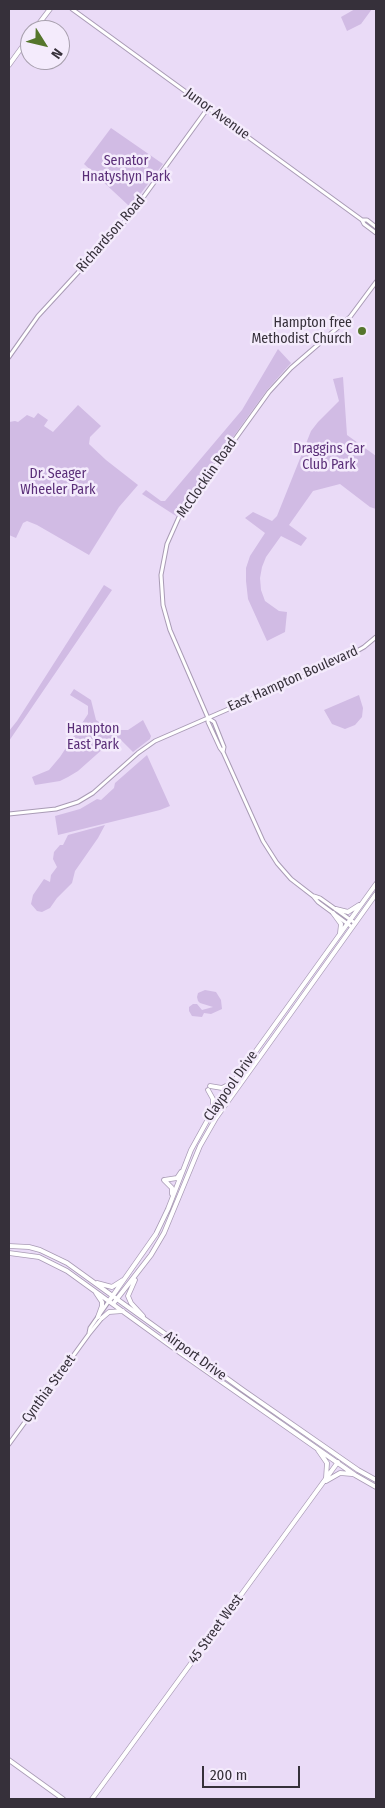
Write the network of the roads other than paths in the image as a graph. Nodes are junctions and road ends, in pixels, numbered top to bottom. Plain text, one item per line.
1 (50, 9) edge
2 (72, 9) edge
3 (42, 20) edge
4 (20, 50) edge
5 (9, 65) edge
6 (208, 108) junction
7 (362, 220) junction
8 (376, 227) edge
9 (376, 233) edge
10 (376, 282) edge
11 (9, 357) edge
12 (376, 636) edge
13 (208, 718) junction
14 (9, 814) edge
15 (376, 884) edge
16 (376, 894) edge
17 (365, 900) junction
18 (334, 911) junction
19 (349, 922) junction
20 (354, 925) junction
21 (339, 936) junction
22 (232, 1083) junction
23 (212, 1112) junction
24 (184, 1168) junction
25 (172, 1199) junction
26 (9, 1246) edge
27 (9, 1253) edge
28 (132, 1270) junction
29 (140, 1271) junction
30 (93, 1281) junction
31 (89, 1286) junction
32 (113, 1296) junction
33 (118, 1299) junction
34 (111, 1303) junction
35 (123, 1311) junction
36 (100, 1317) junction
37 (152, 1324) junction
38 (9, 1444) edge
39 (316, 1447) junction
40 (341, 1458) junction
41 (338, 1463) junction
42 (354, 1475) junction
43 (376, 1480) edge
44 (324, 1481) junction
45 (376, 1487) edge
46 (9, 1760) edge
47 (63, 1799) edge
48 (92, 1799) edge

1 - 3 main road
2 - 6 street, Junor Avenue
4 - 5 main road
6 - 7 street, Junor Avenue
6 - 11 street, Richardson Road
7 - 8 street, Junor Avenue
7 - 9 street, Junor Avenue
10 - 13 street, McClocklin Road
12 - 13 street, East Hampton Boulevard
13 - 14 street
13 - 18 street, McClocklin Road
15 - 17 main road, Claypool Drive
16 - 20 main road, Claypool Drive
17 - 18 main road
17 - 19 main road, Claypool Drive
18 - 19 street, McClocklin Road
18 - 21 main road
19 - 20 street, McClocklin Road
19 - 21 main road, Claypool Drive
20 - 29 main road, Claypool Drive
21 - 22 main road, Claypool Drive
22 - 23 main road, Claypool Drive
22 - 23 main road
23 - 24 main road, Claypool Drive
24 - 25 main road, Claypool Drive
24 - 25 main road
25 - 28 main road, Claypool Drive
26 - 30 main road, Airport Drive
27 - 31 main road, Airport Drive
28 - 30 main road
28 - 32 main road, Claypool Drive
29 - 33 main road, Claypool Drive
29 - 37 main road
30 - 32 main road, Airport Drive
31 - 34 main road, Airport Drive
31 - 36 main road
32 - 33 main road, Airport Drive
32 - 34 main road, Claypool Drive
33 - 34 main road, Claypool Drive
33 - 37 main road, Airport Drive
34 - 35 main road, Airport Drive
34 - 36 street, Cynthia Street
35 - 36 main road
35 - 39 main road, Airport Drive
36 - 38 street, Cynthia Street
37 - 40 main road, Airport Drive
39 - 41 main road, Airport Drive
39 - 44 main road
40 - 41 main road, 45 Street West
40 - 43 main road, Airport Drive
41 - 42 main road, Airport Drive
41 - 44 main road, 45 Street West
42 - 44 main road
42 - 45 main road, Airport Drive
44 - 48 main road, 45 Street West
46 - 47 main road

